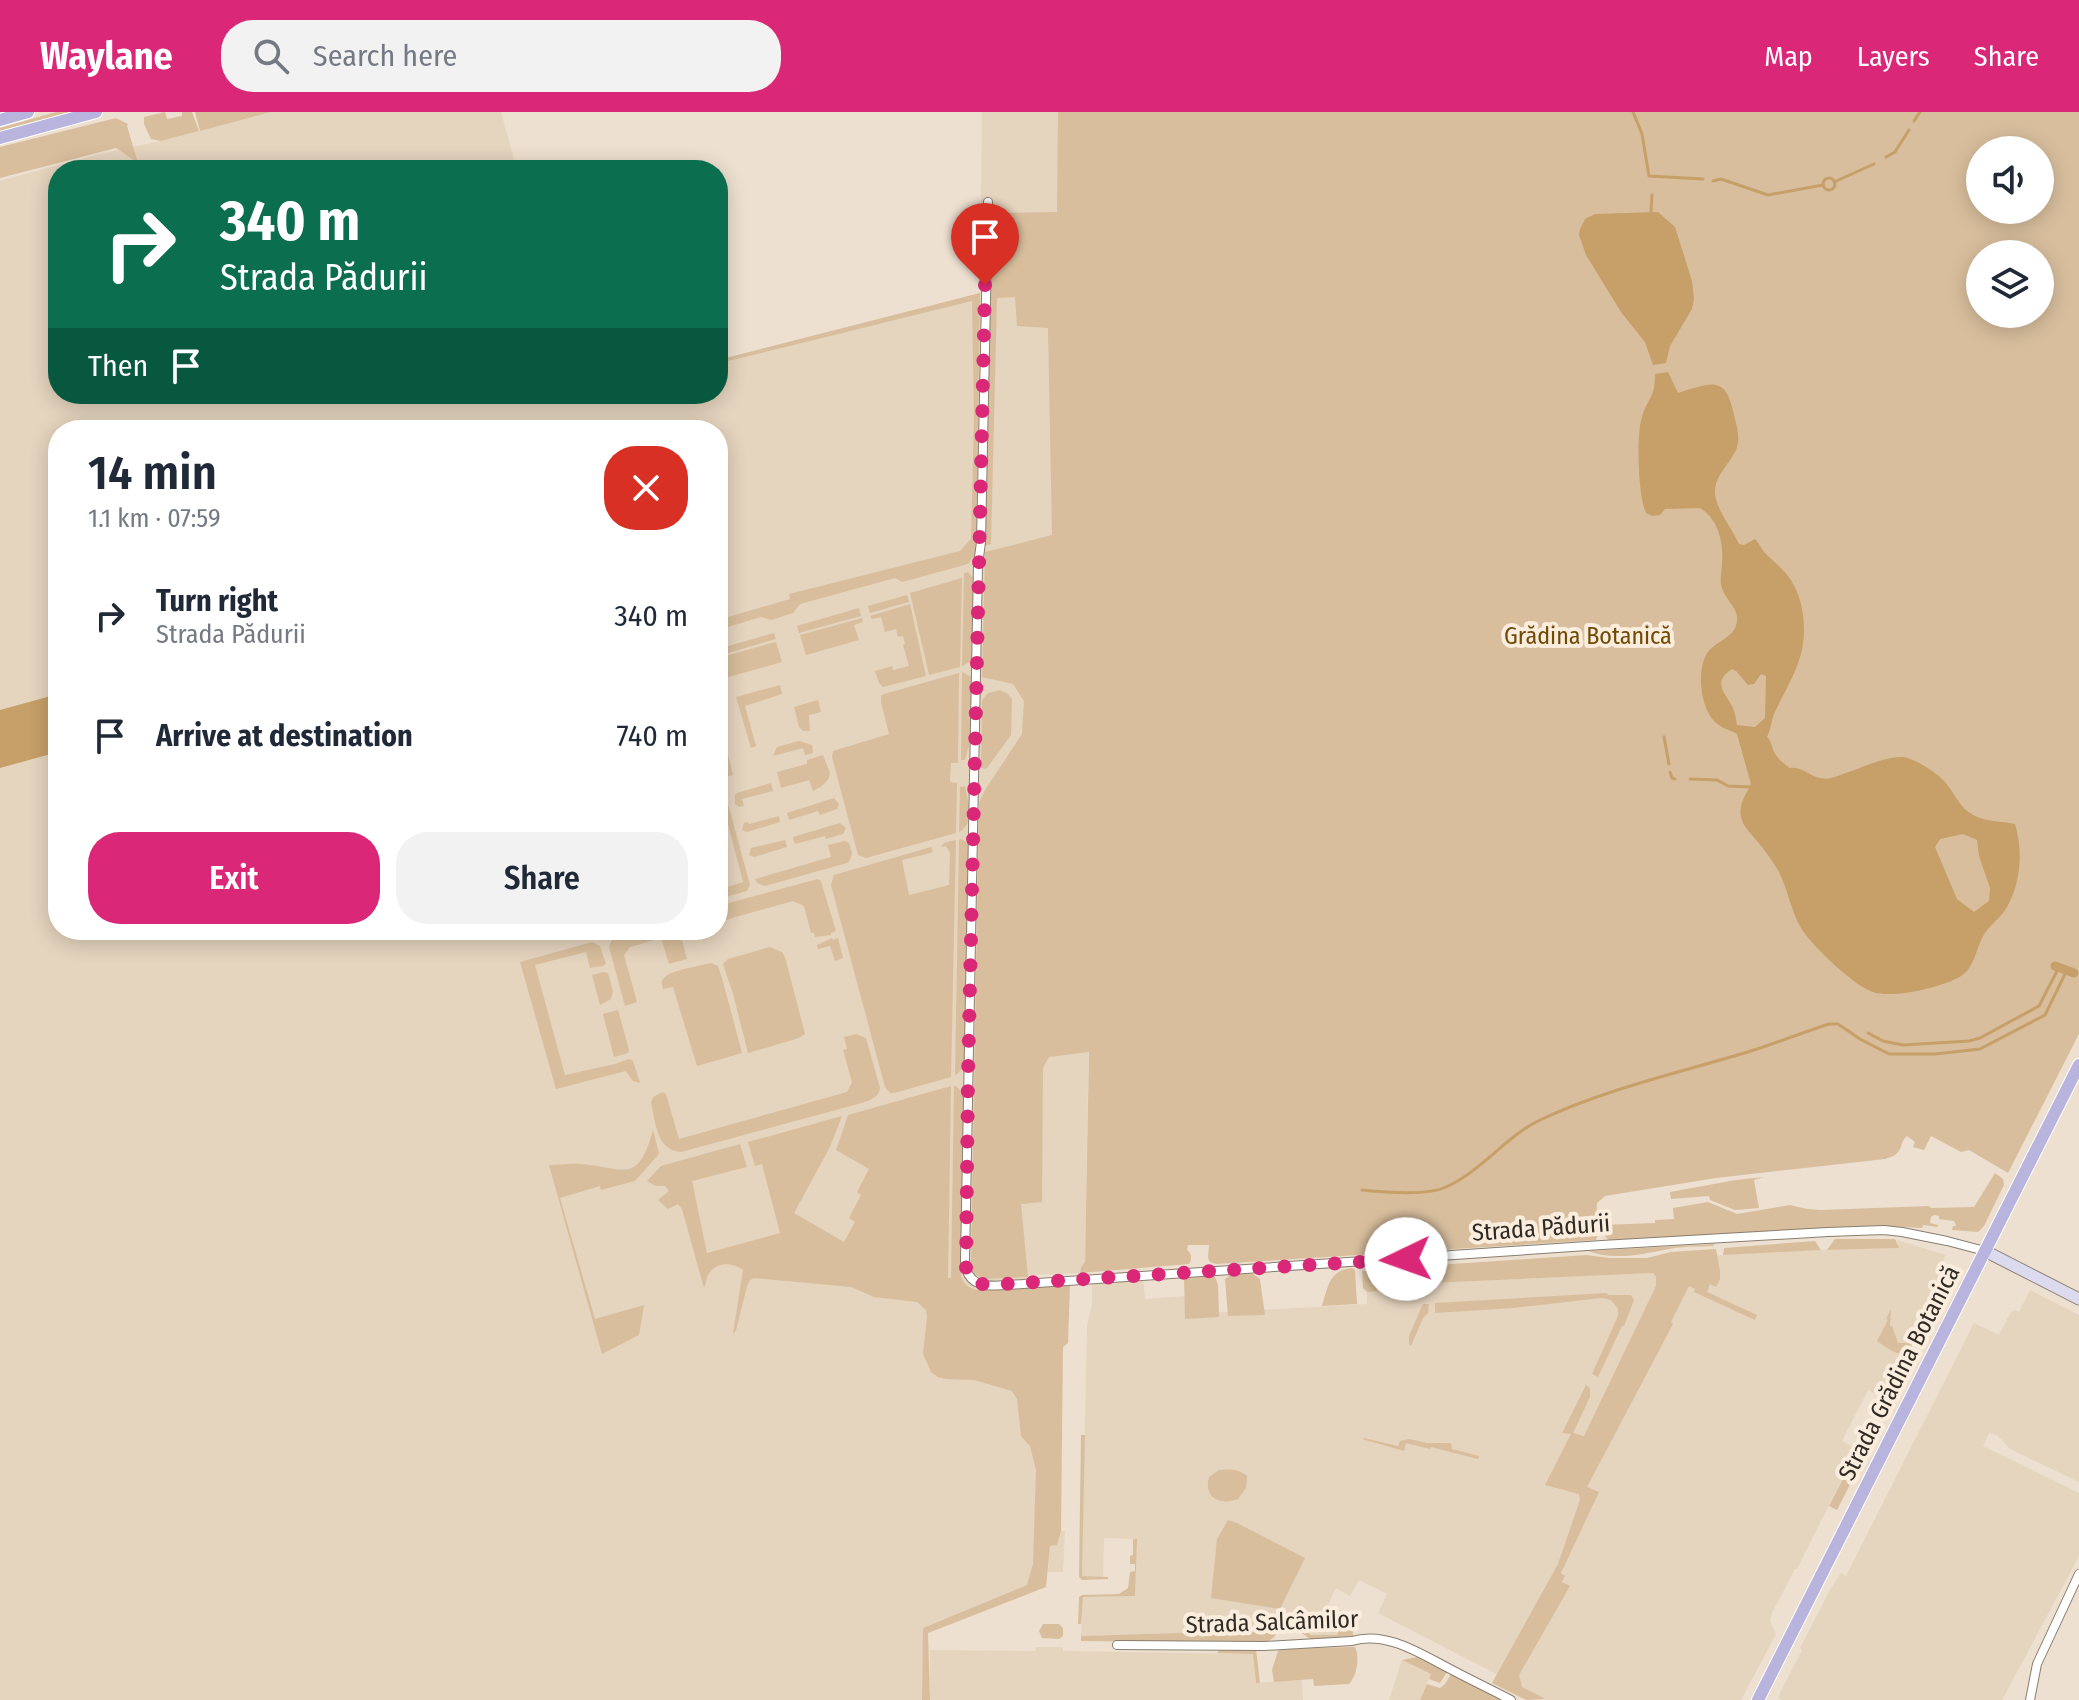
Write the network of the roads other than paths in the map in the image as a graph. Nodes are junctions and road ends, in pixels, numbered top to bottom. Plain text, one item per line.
1 (28, 112) edge
2 (96, 112) edge
3 (0, 120) edge
4 (0, 138) edge
5 (988, 202) dead end
6 (2079, 1065) edge
7 (1985, 1251) junction
8 (2079, 1299) edge
9 (2079, 1574) edge
10 (1117, 1645) dead end
11 (1511, 1700) edge
12 (1758, 1700) edge
13 (2030, 1700) edge

1 - 3 main road
2 - 4 main road
5 - 7 street, Strada Pădurii
6 - 7 main road, Strada Grădina Botanică
7 - 8 main road, Strada Pădurii
7 - 12 main road, Strada Grădina Botanică
9 - 13 street
10 - 11 street, Strada Salcâmilor

